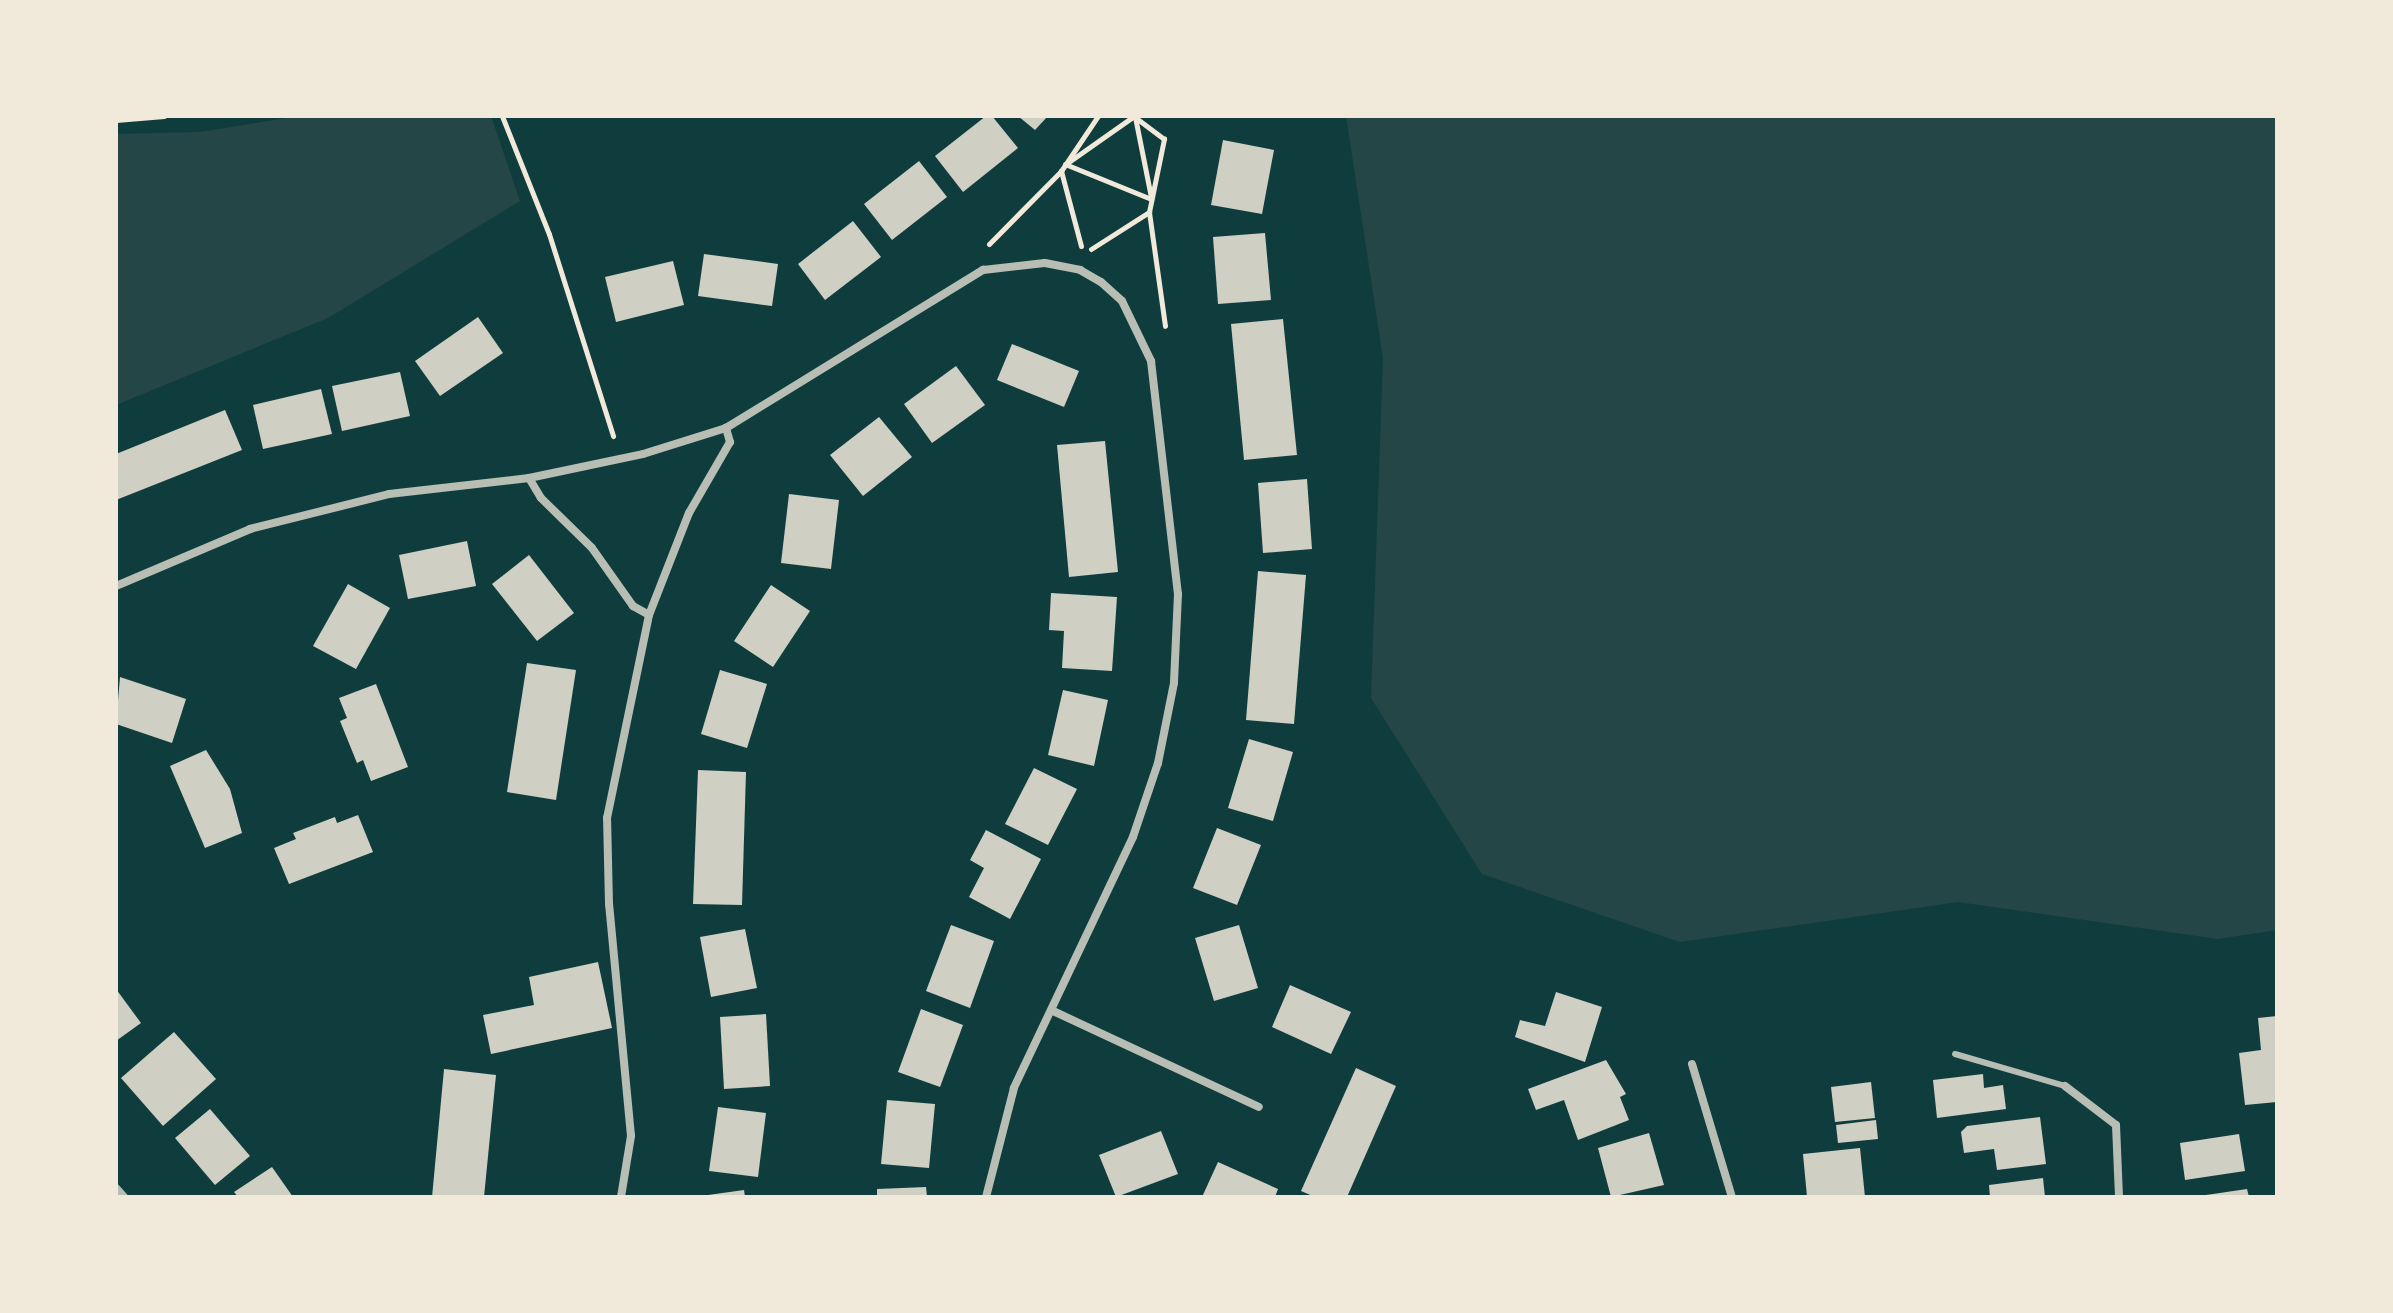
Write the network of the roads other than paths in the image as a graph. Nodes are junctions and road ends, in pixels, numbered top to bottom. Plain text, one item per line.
1 (726, 428) junction
2 (529, 478) junction
3 (116, 586) edge
4 (649, 615) junction
5 (1053, 1011) junction
6 (1955, 1054) dead end
7 (1692, 1064) dead end
8 (2065, 1086) joint
9 (1259, 1107) dead end
10 (116, 1188) edge
11 (124, 1197) edge
12 (621, 1197) edge
13 (986, 1197) edge
14 (1732, 1197) edge
15 (2119, 1197) edge

1 - 2 street
1 - 4 street
1 - 5 street
2 - 3 street
2 - 4 street
4 - 12 street
5 - 9 street
5 - 13 street
6 - 8 lane
7 - 14 street
8 - 15 street
10 - 11 street

